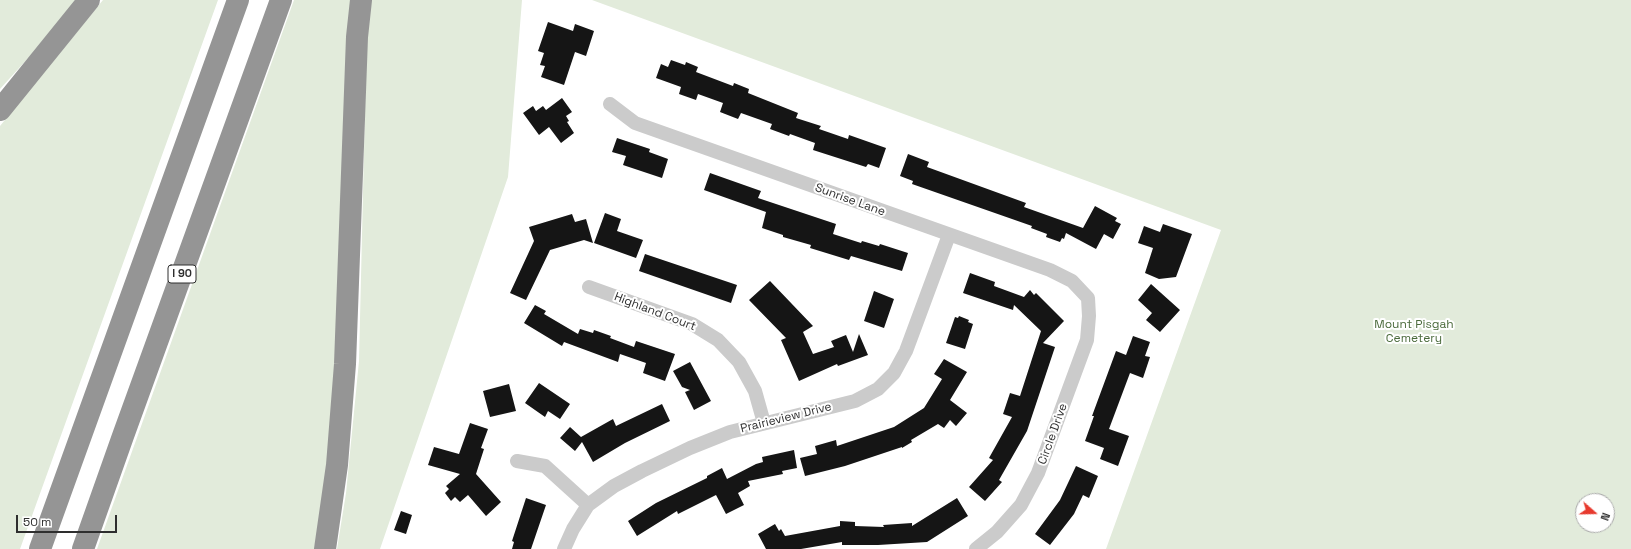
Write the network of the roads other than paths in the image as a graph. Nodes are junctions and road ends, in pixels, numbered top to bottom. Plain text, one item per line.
1 (89, 0) edge
2 (238, 0) edge
3 (281, 0) edge
4 (361, 0) edge
5 (610, 104) dead end
6 (0, 110) edge
7 (949, 235) junction
8 (589, 288) dead end
9 (1088, 298) joint
10 (764, 423) junction
11 (518, 461) dead end
12 (588, 505) junction
13 (40, 549) edge
14 (83, 549) edge
15 (325, 549) edge
16 (564, 549) edge
17 (976, 549) edge

1 - 6 highway
2 - 13 highway
3 - 14 highway, I 90
4 - 15 highway
5 - 7 street, Sunrise Lane
7 - 9 street, Sunrise Lane
7 - 10 street, Prairieview Drive
8 - 10 street, Highland Court
9 - 17 street, Circle Drive
10 - 12 street, Prairieview Drive
11 - 12 street
12 - 16 street, Prairieview Drive

